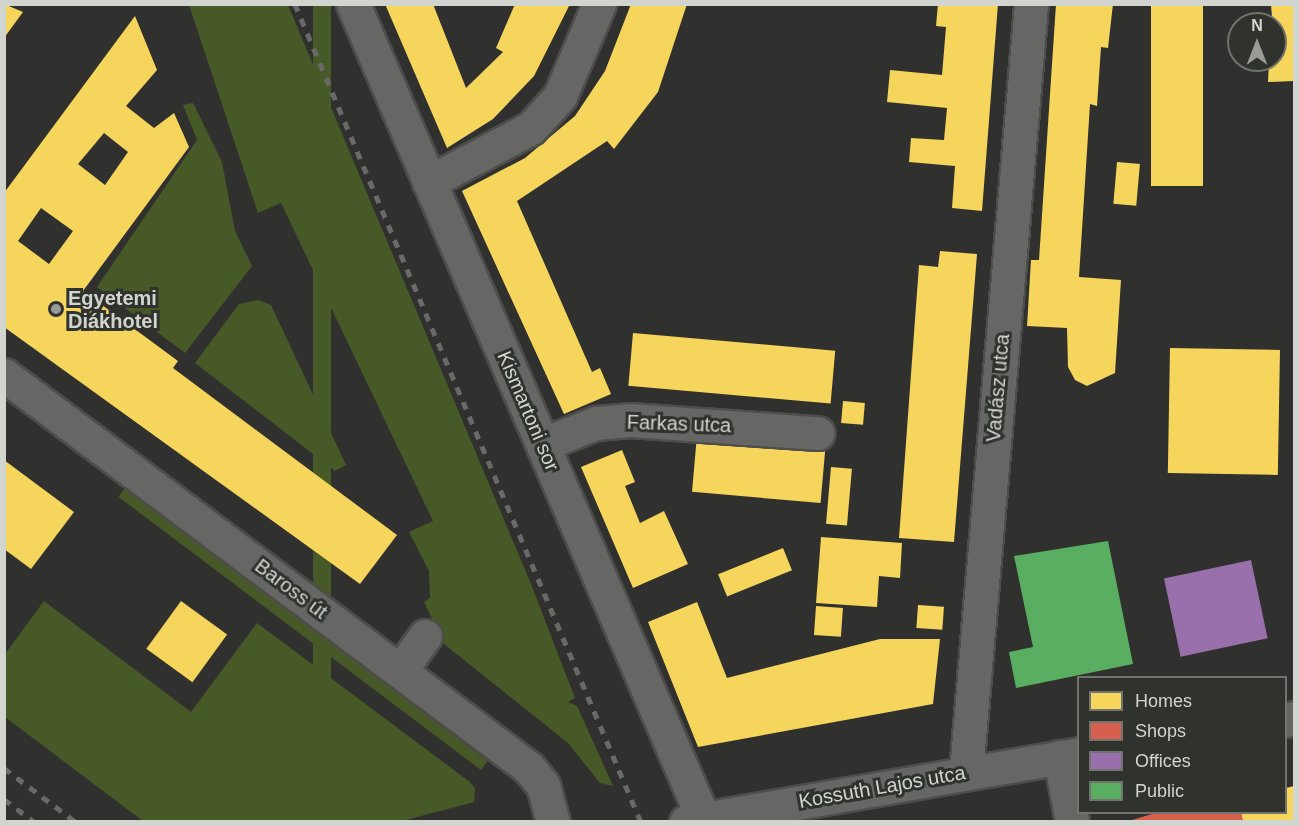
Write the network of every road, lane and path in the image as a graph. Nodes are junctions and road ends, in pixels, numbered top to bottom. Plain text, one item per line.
1 (353, 4) edge
2 (599, 4) edge
3 (1031, 4) edge
4 (429, 182) junction
5 (4, 375) edge
6 (818, 433) dead end
7 (543, 444) junction
8 (425, 636) dead end
9 (400, 671) junction
10 (1070, 756) edge
11 (966, 772) junction
12 (694, 820) edge
13 (552, 822) edge
14 (1072, 822) edge

1 - 4 street, Kismartoni sor
2 - 4 street
3 - 11 street, Vadász utca
4 - 7 street, Kismartoni sor
5 - 9 street, Baross út
6 - 7 street, Farkas utca
7 - 12 street, Kismartoni sor
8 - 9 street
9 - 13 street, Baross út
10 - 11 street, Kossuth Lajos utca
10 - 14 street
11 - 12 street, Kossuth Lajos utca

